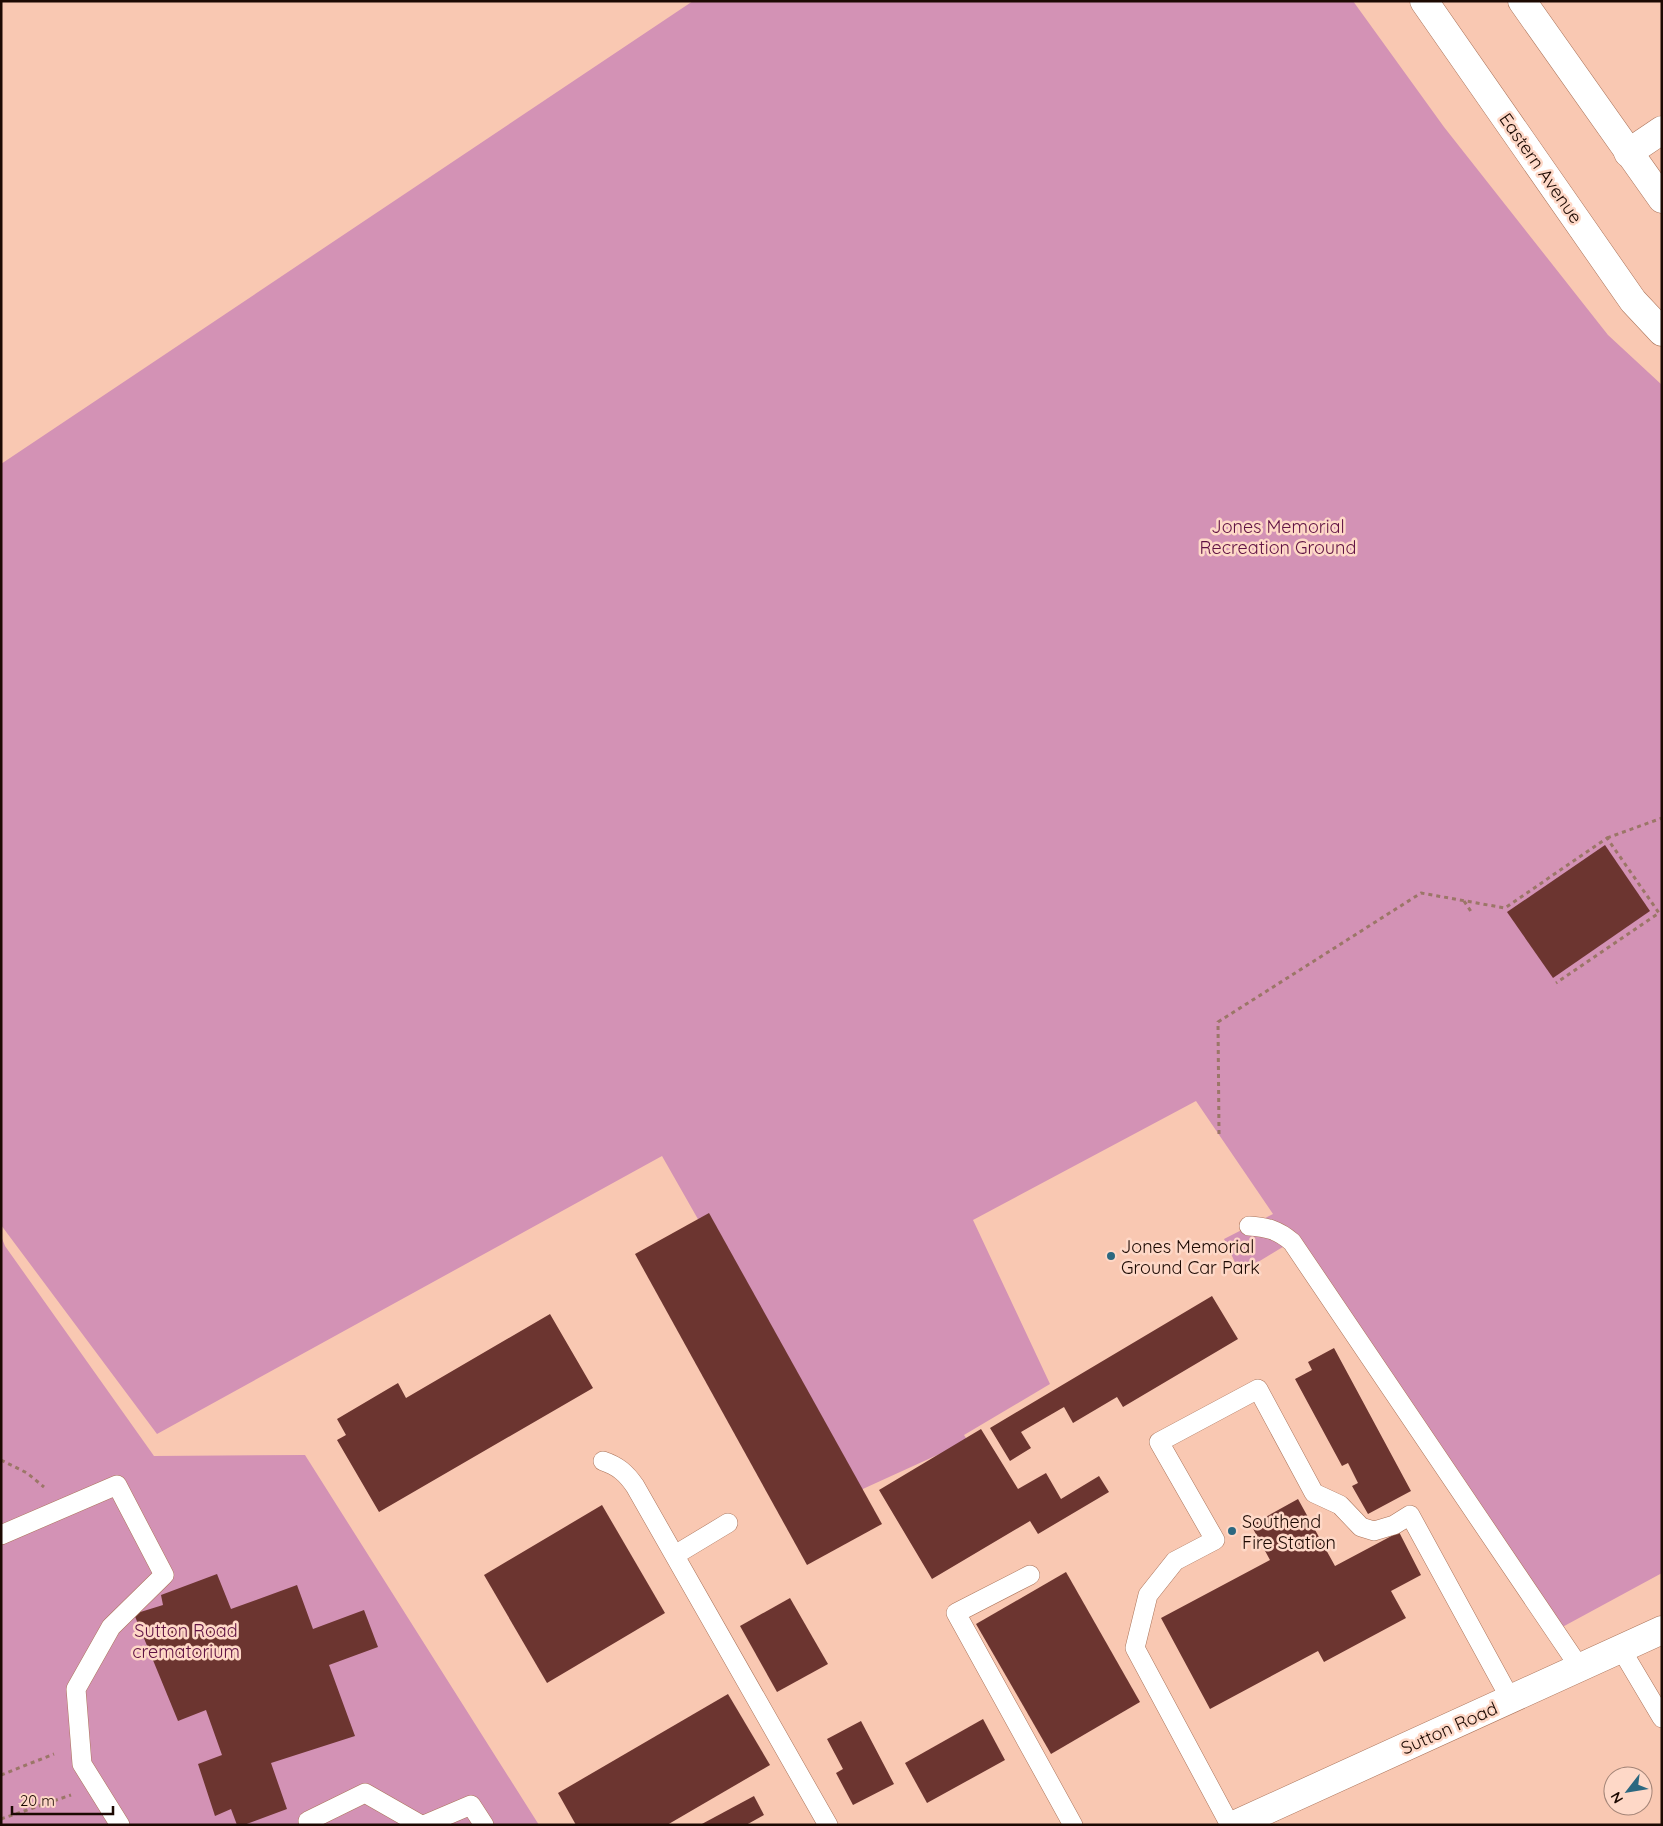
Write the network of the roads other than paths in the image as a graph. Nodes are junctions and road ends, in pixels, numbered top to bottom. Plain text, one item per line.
1 (1424, 1) edge
2 (1522, 1) edge
3 (1435, 12) edge
4 (1662, 130) edge
5 (1628, 153) junction
6 (1662, 199) edge
7 (1662, 332) edge
8 (1249, 1226) dead end
9 (603, 1461) dead end
10 (728, 1523) dead end
11 (1, 1535) edge
12 (676, 1555) junction
13 (1030, 1575) dead end
14 (1662, 1630) edge
15 (1621, 1649) junction
16 (1580, 1668) junction
17 (1511, 1700) junction
18 (1662, 1718) edge
19 (306, 1824) edge
20 (120, 1825) edge
21 (422, 1825) edge
22 (484, 1825) edge
23 (828, 1825) edge
24 (1073, 1825) edge
25 (1230, 1825) edge
26 (1234, 1825) edge

1 - 3 main road, Eastern Avenue
2 - 5 main road
3 - 7 main road, Eastern Avenue
4 - 5 main road
5 - 6 main road
8 - 16 lane
9 - 12 lane
10 - 12 lane
11 - 20 lane
12 - 23 lane
13 - 24 lane
14 - 15 main road, Sutton Road
15 - 16 main road, Sutton Road
15 - 18 lane
16 - 17 main road, Sutton Road
17 - 25 lane
17 - 26 main road, Sutton Road
19 - 21 lane
21 - 22 lane

